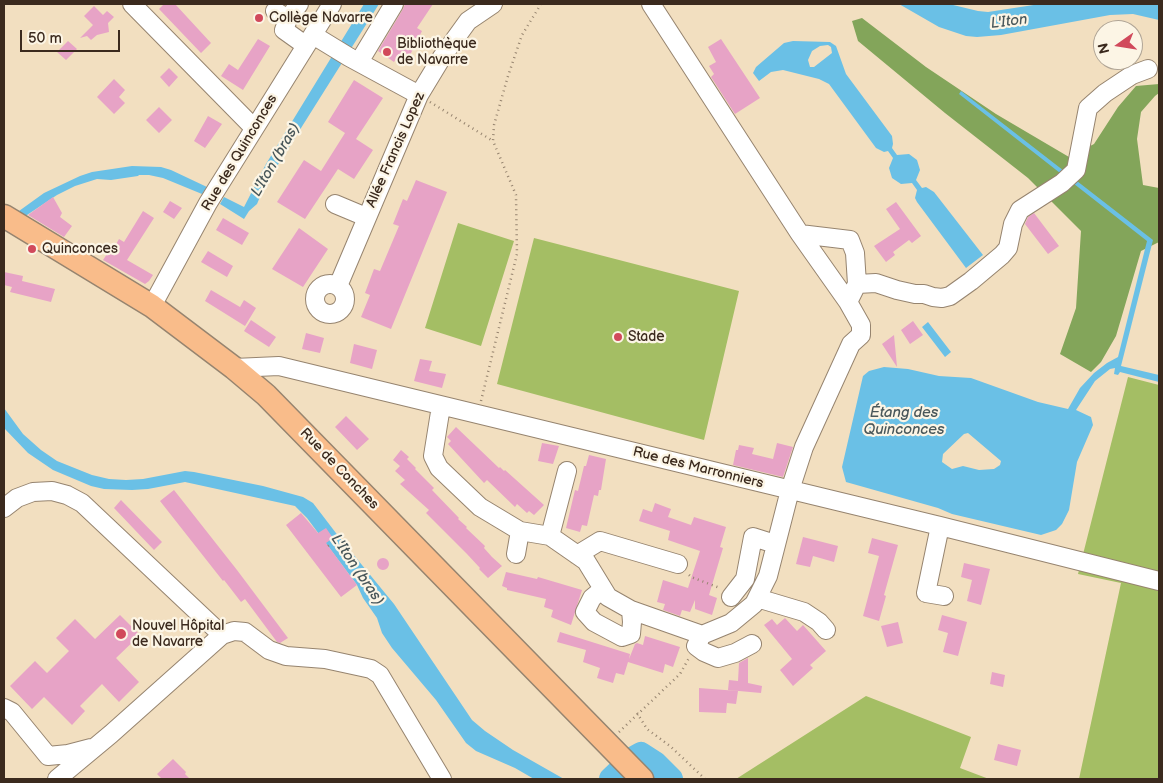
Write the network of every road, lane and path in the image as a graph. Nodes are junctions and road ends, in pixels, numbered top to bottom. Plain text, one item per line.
1 (132, 4) edge
2 (299, 4) edge
3 (332, 4) edge
4 (394, 4) edge
5 (464, 4) edge
6 (492, 4) edge
7 (541, 4) edge
8 (650, 4) edge
9 (468, 21) junction
10 (309, 40) junction
11 (354, 59) junction
12 (1148, 69) dead end
13 (419, 95) junction
14 (254, 128) junction
15 (493, 141) junction
16 (335, 204) dead end
17 (366, 217) junction
18 (12, 221) edge
19 (800, 234) junction
20 (857, 284) junction
21 (338, 286) dead end
22 (848, 302) junction
23 (152, 306) junction
24 (234, 368) junction
25 (441, 406) junction
26 (478, 415) junction
27 (568, 471) dead end
28 (790, 490) junction
29 (4, 508) edge
30 (940, 526) junction
31 (520, 531) junction
32 (343, 534) dead end
33 (550, 536) junction
34 (775, 544) junction
35 (328, 546) dead end
36 (516, 554) dead end
37 (578, 555) junction
38 (678, 564) joint
39 (1159, 581) edge
40 (603, 589) junction
41 (944, 596) dead end
42 (731, 597) joint
43 (757, 598) junction
44 (631, 610) junction
45 (826, 630) dead end
46 (222, 635) junction
47 (699, 640) junction
48 (752, 644) dead end
49 (4, 708) edge
50 (637, 714) junction
51 (96, 746) junction
52 (631, 768) edge
53 (57, 779) edge
54 (442, 779) edge
55 (705, 779) edge

1 - 14 street
2 - 10 street
3 - 10 street, Rue des Quinconces
4 - 11 street
5 - 9 street
6 - 9 street, Allée Francis Lopez
7 - 15 path
8 - 19 street
9 - 13 street, Allée Francis Lopez
10 - 11 street
10 - 14 street, Rue des Quinconces
11 - 13 street
12 - 20 street
13 - 15 path
13 - 17 street, Allée Francis Lopez
14 - 23 street, Rue des Quinconces
15 - 26 path
16 - 17 street
17 - 21 street, Allée Francis Lopez
18 - 23 main road, Rue de Conches
19 - 20 street
19 - 22 street
20 - 22 street
22 - 28 street
23 - 24 main road, Rue de Conches
24 - 25 street, Rue des Marronniers
24 - 52 main road, Rue de Conches
25 - 26 street, Rue des Marronniers
25 - 31 street
26 - 28 street, Rue des Marronniers
27 - 33 street
28 - 30 street, Rue des Marronniers
28 - 34 street
29 - 46 street
30 - 39 street, Rue des Marronniers
30 - 41 street
31 - 33 street
31 - 36 street
32 - 35 path
33 - 37 street
34 - 42 street
34 - 43 street
37 - 38 street
37 - 40 street
38 - 42 path
40 - 44 street
40 - 44 street
43 - 45 street
43 - 47 street
44 - 47 street
46 - 51 street
46 - 54 street
47 - 48 street
47 - 50 path
49 - 51 street
50 - 52 path
50 - 55 path
51 - 53 street

